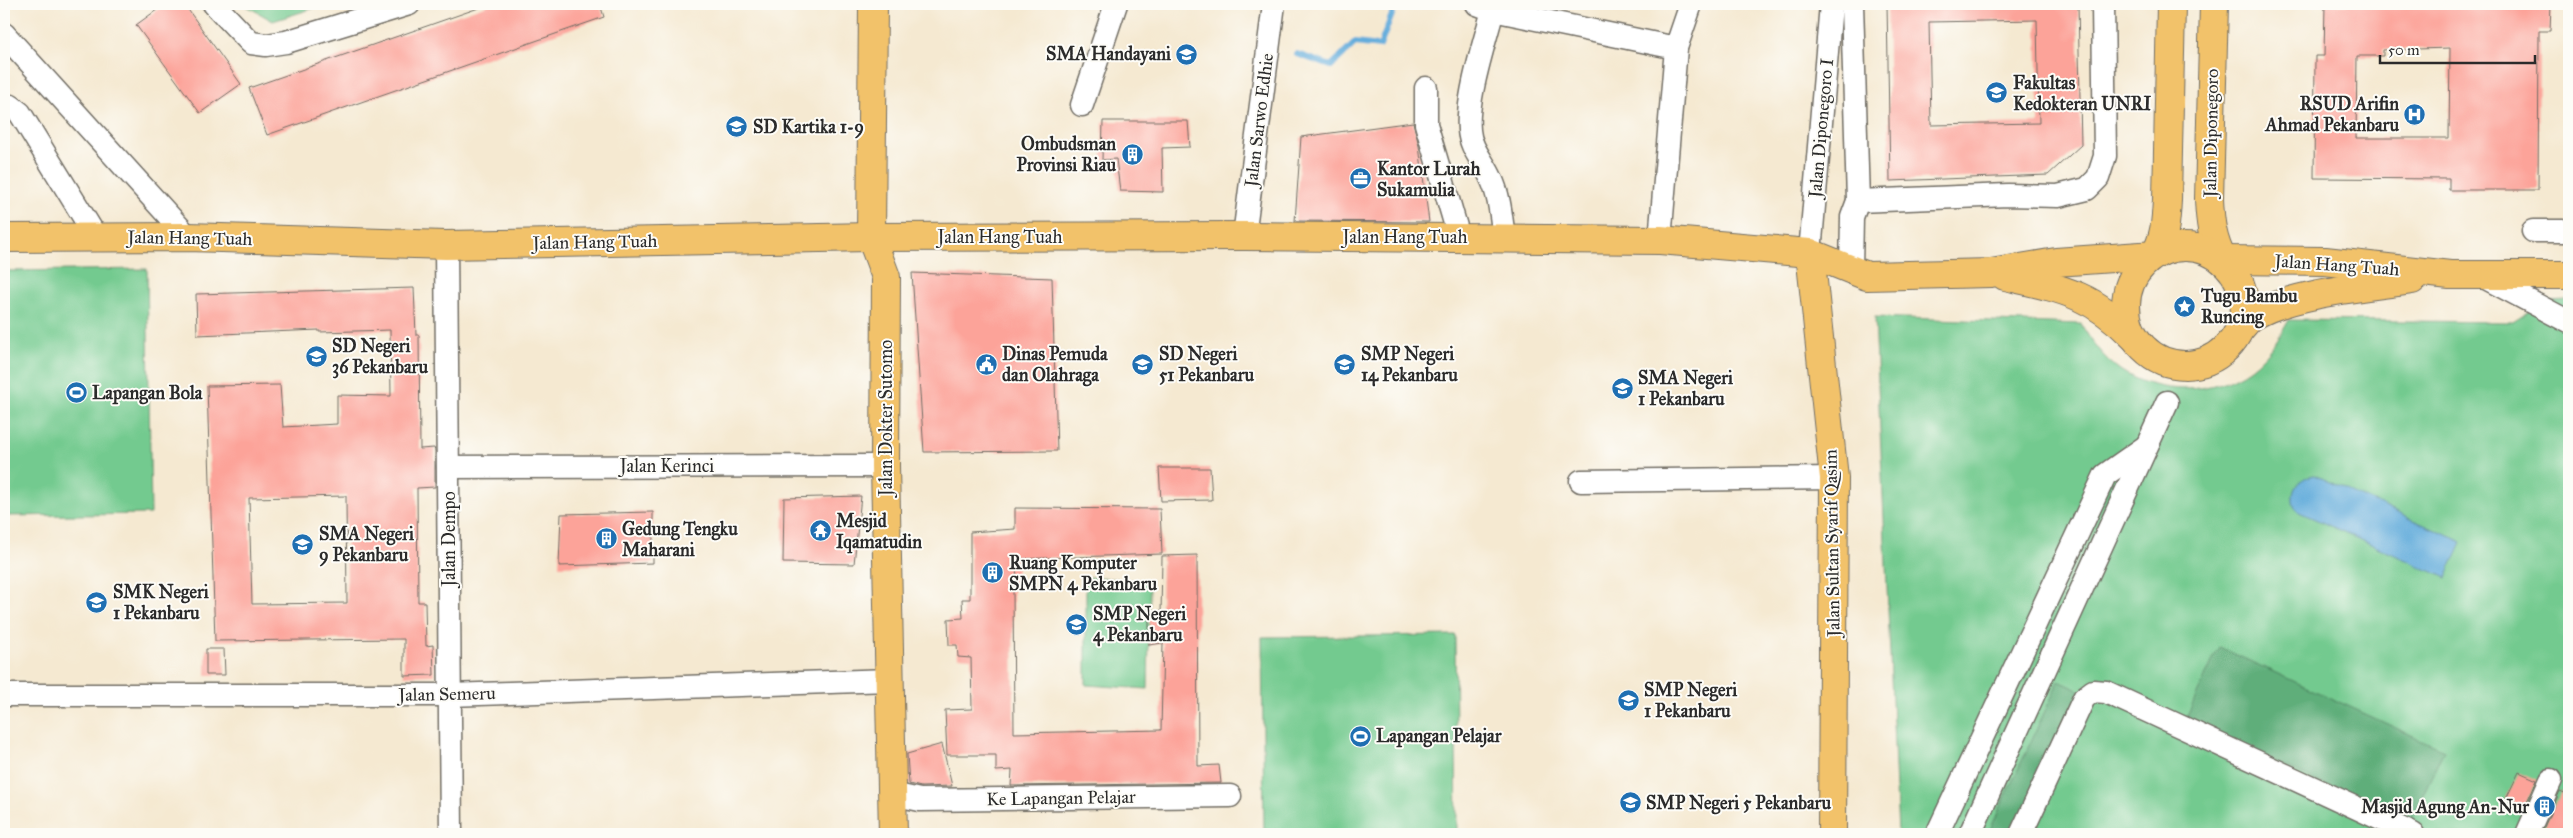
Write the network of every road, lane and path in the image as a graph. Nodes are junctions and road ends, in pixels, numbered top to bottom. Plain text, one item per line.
1 (214, 4) edge
2 (409, 4) edge
3 (873, 4) edge
4 (1116, 4) edge
5 (1274, 4) edge
6 (1691, 4) edge
7 (1831, 4) edge
8 (1852, 4) edge
9 (2103, 4) edge
10 (2171, 4) edge
11 (2214, 4) edge
12 (1485, 7) edge
13 (4, 34) edge
14 (1676, 48) junction
15 (1426, 88) dead end
16 (4, 105) edge
17 (1082, 105) dead end
18 (1858, 201) junction
19 (2533, 231) dead end
20 (2569, 231) edge
21 (1244, 236) junction
22 (96, 237) junction
23 (188, 237) junction
24 (4, 238) edge
25 (871, 238) junction
26 (1459, 238) junction
27 (1504, 238) junction
28 (1660, 240) junction
29 (446, 244) junction
30 (1810, 253) junction
31 (2155, 255) junction
32 (2223, 260) junction
33 (1851, 269) junction
34 (1991, 273) junction
35 (2450, 275) junction
36 (2480, 275) junction
37 (2569, 275) edge
38 (2569, 322) edge
39 (2240, 329) junction
40 (2137, 340) junction
41 (2166, 402) dead end
42 (2146, 446) junction
43 (885, 466) junction
44 (448, 467) junction
45 (1834, 478) junction
46 (1581, 480) dead end
47 (890, 680) junction
48 (4, 695) edge
49 (450, 695) junction
50 (2551, 780) dead end
51 (892, 794) junction
52 (1230, 796) dead end
53 (451, 834) edge
54 (893, 834) edge
55 (1832, 834) edge
56 (1937, 834) edge
57 (1970, 834) edge
58 (2021, 834) edge
59 (2414, 834) edge
60 (2527, 834) edge

1 - 2 street
3 - 25 main road, Jalan Dokter Sutomo
4 - 17 street
5 - 21 street, Jalan Sarwo Edhie
6 - 14 street
7 - 30 street, Jalan Diponegoro I
8 - 18 street
9 - 18 street
10 - 31 main road
11 - 32 main road, Jalan Diponegoro
12 - 14 street
12 - 27 street
13 - 23 street
14 - 28 street
15 - 26 street
16 - 22 street
18 - 33 street
19 - 20 street
21 - 25 main road, Jalan Hang Tuah
21 - 26 main road, Jalan Hang Tuah
22 - 23 main road, Jalan Hang Tuah
22 - 24 main road, Jalan Hang Tuah
23 - 29 main road, Jalan Hang Tuah
25 - 29 main road, Jalan Hang Tuah
25 - 43 main road, Jalan Dokter Sutomo
26 - 27 main road, Jalan Hang Tuah
27 - 28 main road, Jalan Hang Tuah
28 - 30 main road, Jalan Hang Tuah
29 - 44 street, Jalan Dempo
30 - 33 main road, Jalan Hang Tuah
30 - 45 main road, Jalan Sultan Syarif Qasim
31 - 32 main road
31 - 34 main road, Jalan Hang Tuah
31 - 40 main road
32 - 35 main road, Jalan Hang Tuah
32 - 39 main road
33 - 34 main road, Jalan Hang Tuah
34 - 40 main road, Jalan Hang Tuah
35 - 36 main road, Jalan Hang Tuah
35 - 39 main road, Jalan Hang Tuah
36 - 37 main road, Jalan Hang Tuah
36 - 38 street
39 - 40 main road
41 - 42 street
42 - 56 street
42 - 57 street
43 - 44 street, Jalan Kerinci
43 - 47 main road, Jalan Dokter Sutomo
44 - 49 street, Jalan Dempo
45 - 46 street
45 - 55 main road, Jalan Sultan Syarif Qasim
47 - 49 street, Jalan Semeru
47 - 51 main road, Jalan Dokter Sutomo
48 - 49 street, Jalan Semeru
49 - 53 street, Jalan Dempo
50 - 60 street
51 - 52 street, Ke Lapangan Pelajar
51 - 54 main road, Jalan Dokter Sutomo
58 - 59 street

